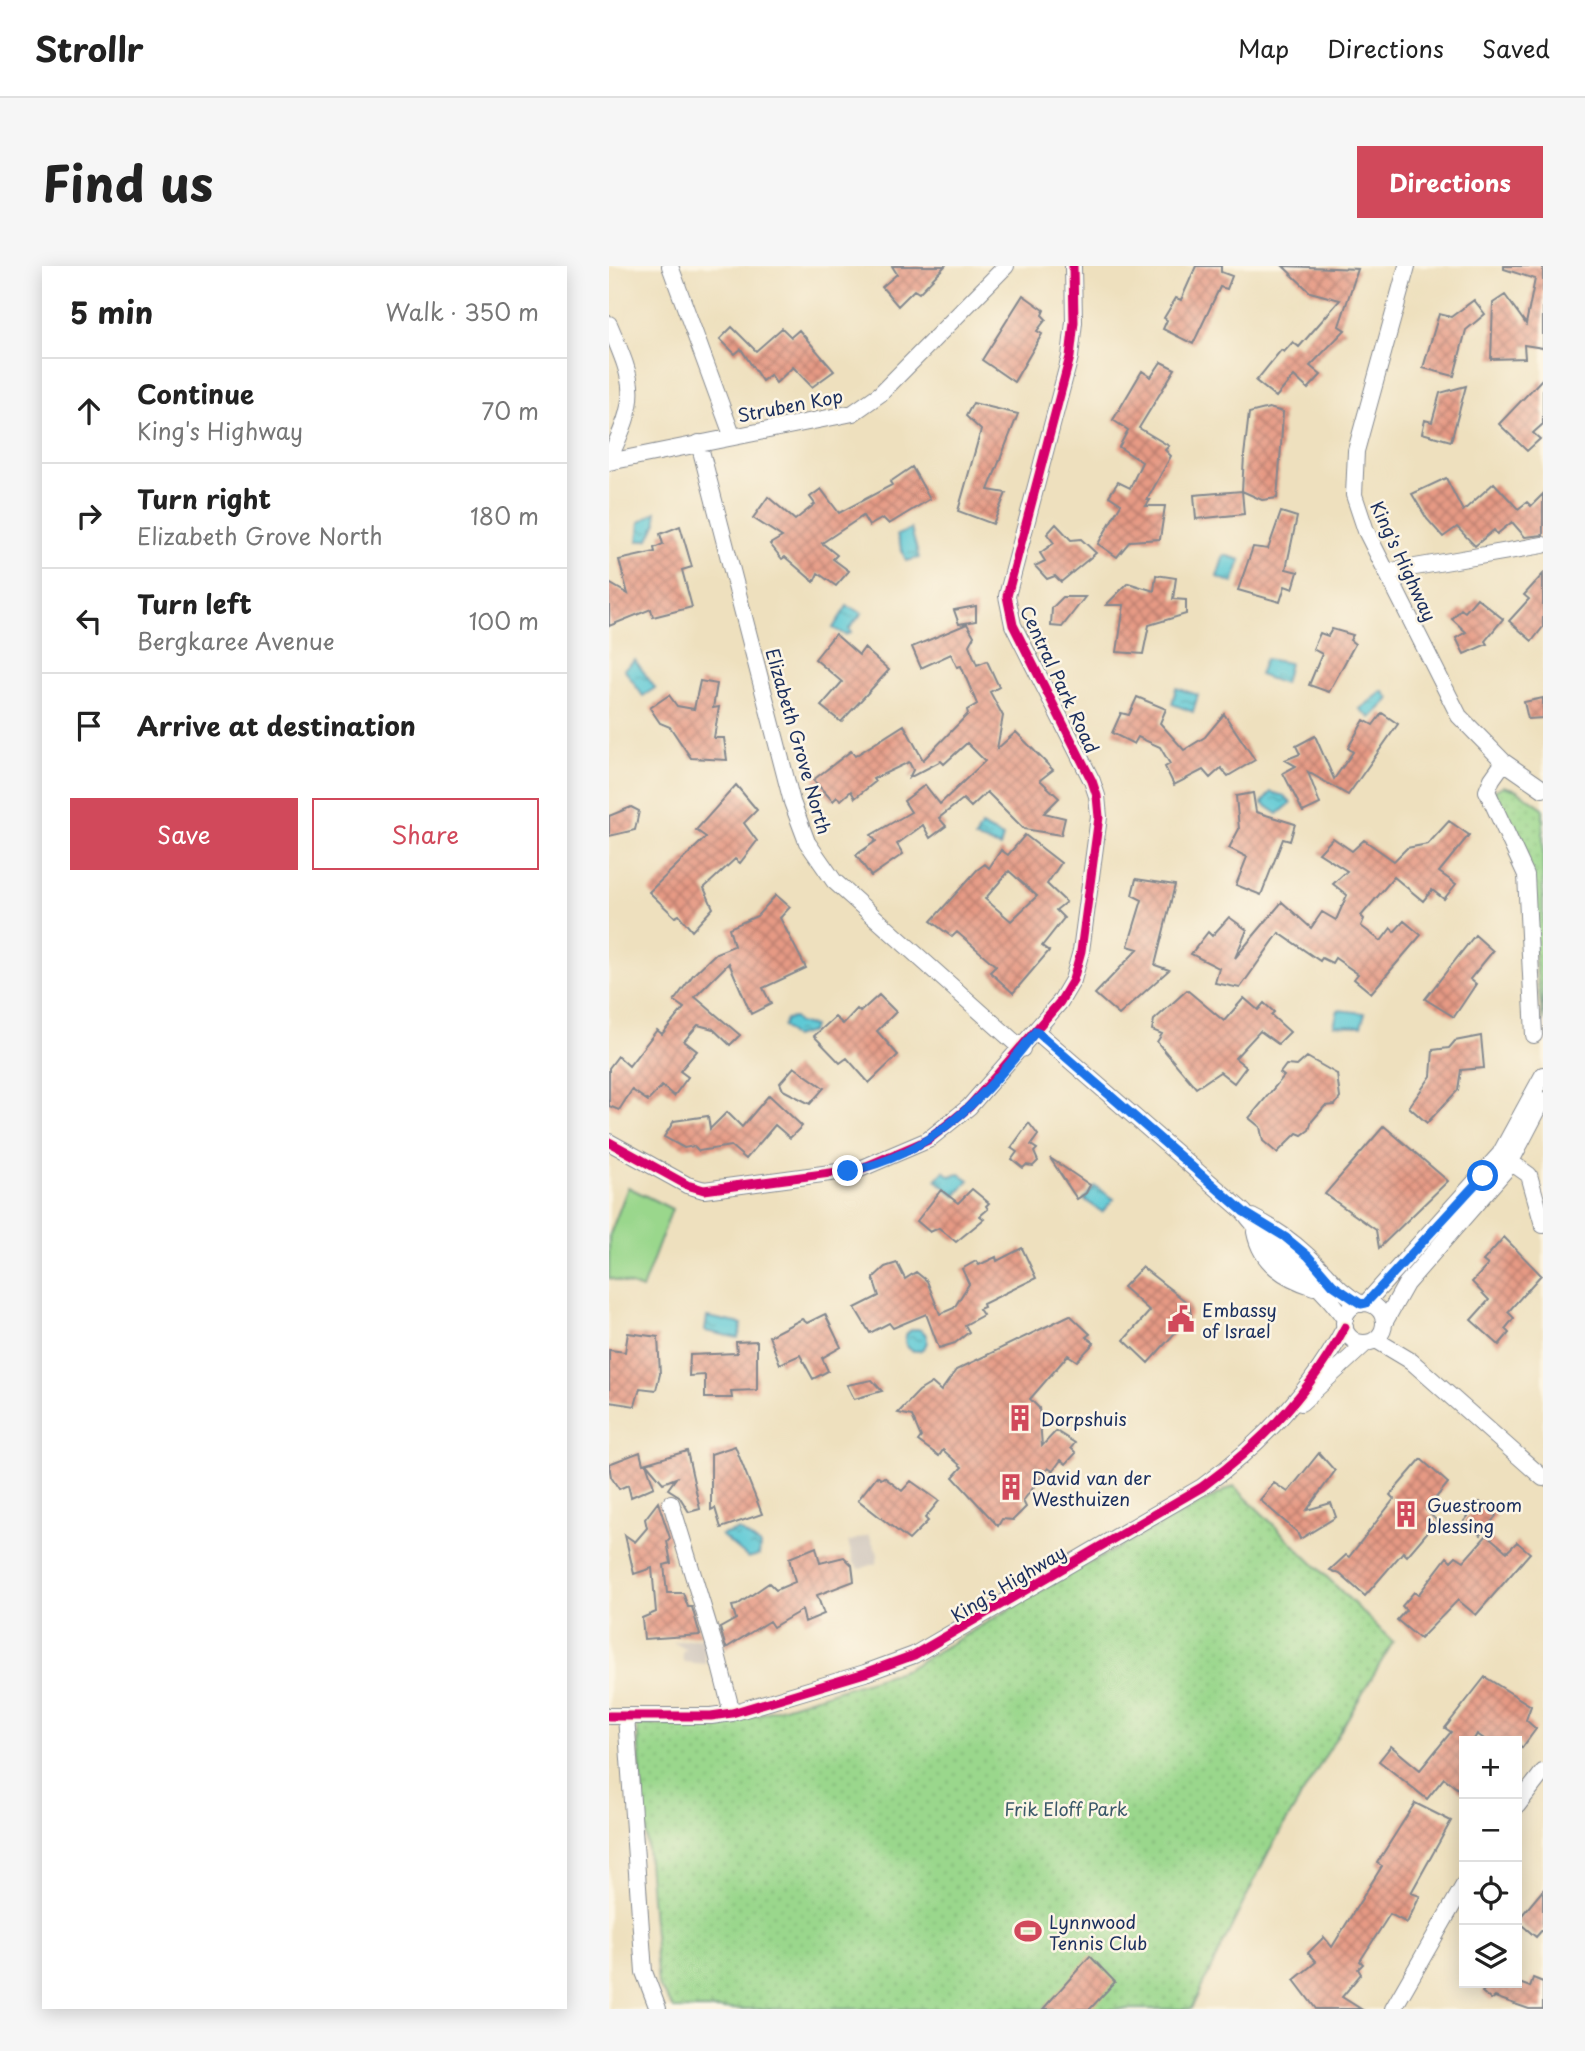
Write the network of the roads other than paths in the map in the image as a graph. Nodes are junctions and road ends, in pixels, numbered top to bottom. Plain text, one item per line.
1 (670, 266) edge
2 (1006, 266) edge
3 (1073, 266) edge
4 (1407, 266) edge
5 (609, 324) edge
6 (733, 435) junction
7 (699, 443) junction
8 (609, 460) edge
9 (1543, 545) edge
10 (1386, 572) junction
11 (1504, 762) junction
12 (1543, 789) edge
13 (1036, 1031) junction
14 (1534, 1035) dead end
15 (1022, 1049) junction
16 (1543, 1075) edge
17 (1543, 1100) edge
18 (609, 1142) edge
19 (1506, 1158) junction
20 (1244, 1212) junction
21 (1543, 1225) edge
22 (1363, 1303) junction
23 (1345, 1323) junction
24 (1378, 1333) junction
25 (1275, 1424) junction
26 (1543, 1478) edge
27 (671, 1503) dead end
28 (732, 1713) junction
29 (617, 1716) edge
30 (1543, 1772) edge
31 (1522, 1799) edge
32 (1459, 1894) edge
33 (658, 2009) edge
34 (1393, 2009) edge

1 - 6 street
2 - 6 street, Struben Kop
3 - 13 street, Central Park Road
4 - 10 street, King's Highway
5 - 8 street
6 - 7 street, Struben Kop
7 - 8 street, Struben Kop
7 - 15 street, Elizabeth Grove North
9 - 10 street
10 - 11 street, King's Highway
11 - 12 street, King's Highway
11 - 14 street
13 - 15 street, Central Park Road
13 - 20 street
15 - 18 street, Central Park Road
16 - 19 street, King's Highway
17 - 19 street, King's Highway
19 - 21 street
19 - 22 street, King's Highway
19 - 24 street, King's Highway
20 - 22 street
20 - 23 street
22 - 23 street
22 - 24 street
23 - 24 street
23 - 25 street, King's Highway
24 - 25 street, King's Highway
24 - 26 street
25 - 28 street, King's Highway
27 - 28 street
28 - 29 street, King's Highway
29 - 33 street
30 - 31 street
32 - 34 street

